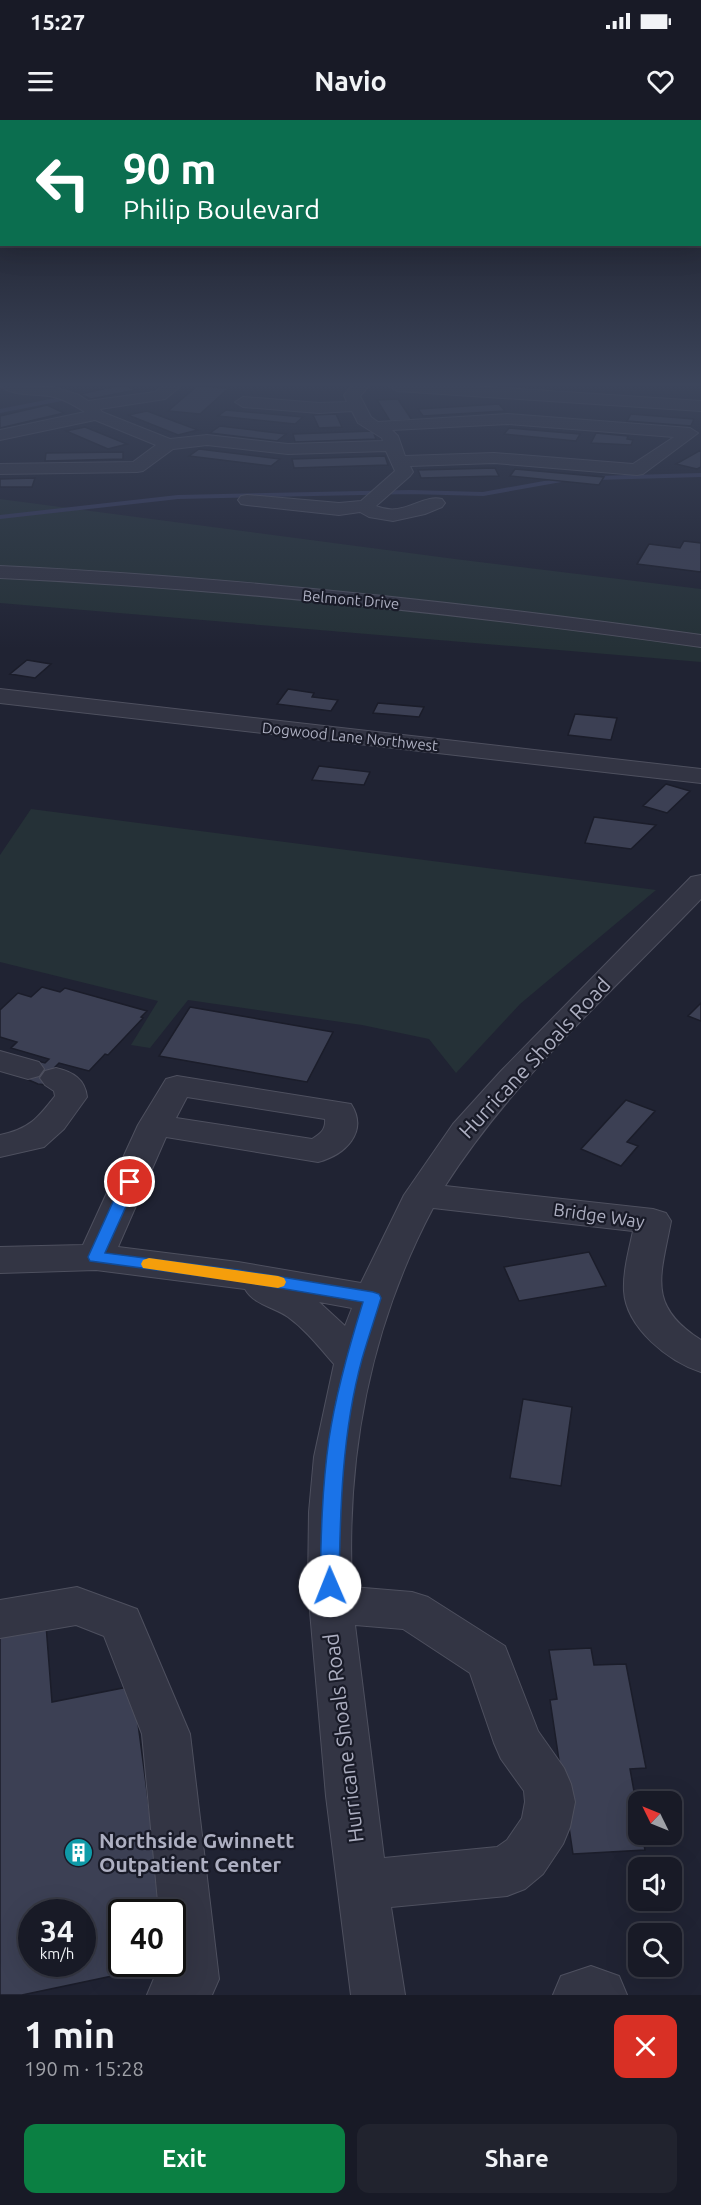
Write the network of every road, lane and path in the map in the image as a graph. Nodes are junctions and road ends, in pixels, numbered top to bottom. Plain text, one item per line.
1 (402, 474) edge
2 (247, 500) dead end
3 (436, 503) dead end
4 (366, 506) junction
5 (0, 572) edge
6 (701, 641) edge
7 (0, 696) edge
8 (701, 776) edge
9 (701, 883) edge
10 (28, 1069) edge
11 (158, 1120) dead end
12 (0, 1146) edge
13 (421, 1195) junction
14 (96, 1257) junction
15 (0, 1260) edge
16 (238, 1275) junction
17 (373, 1298) junction
18 (701, 1358) edge
19 (353, 1360) junction
20 (331, 1605) junction
21 (0, 1619) edge
22 (362, 1885) junction
23 (174, 1995) edge
24 (378, 1995) edge
25 (580, 1995) edge
26 (600, 1995) edge

1 - 4 street
2 - 4 street
3 - 4 street
5 - 6 street, Belmont Drive
7 - 8 street, Dogwood Lane Northwest
9 - 13 street, Hurricane Shoals Road
10 - 12 street
11 - 14 street
13 - 17 street, Hurricane Shoals Road
13 - 18 street, Bridge Way
14 - 15 street
14 - 16 street
16 - 17 street
16 - 19 street
17 - 19 street, Hurricane Shoals Road
19 - 20 street, Hurricane Shoals Road
20 - 22 street, Hurricane Shoals Road
20 - 22 street
21 - 23 street
22 - 24 street, Hurricane Shoals Road
25 - 26 street

